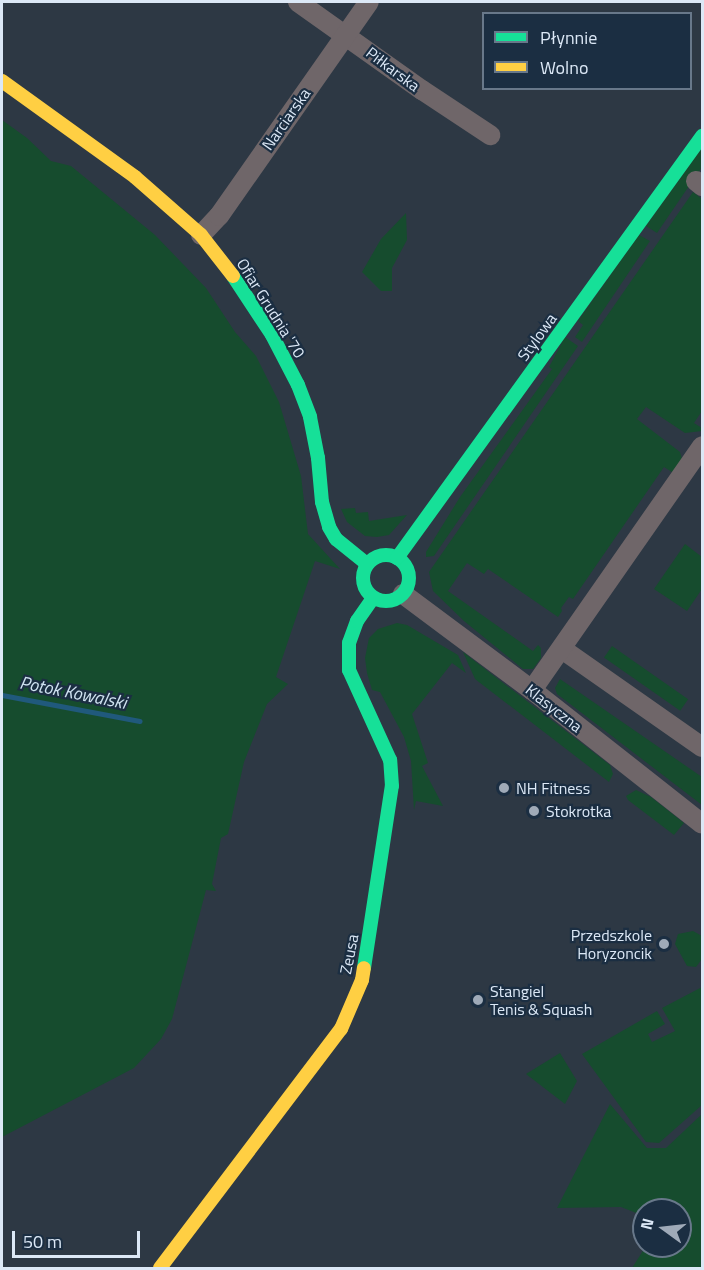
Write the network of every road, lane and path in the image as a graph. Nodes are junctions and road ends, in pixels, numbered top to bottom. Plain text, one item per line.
1 (298, 2) edge
2 (369, 2) edge
3 (346, 34) junction
4 (2, 81) edge
5 (490, 135) dead end
6 (702, 136) edge
7 (201, 235) junction
8 (702, 446) edge
9 (397, 558) junction
10 (367, 564) junction
11 (403, 594) junction
12 (373, 598) junction
13 (562, 649) junction
14 (532, 690) junction
15 (702, 747) edge
16 (702, 824) edge
17 (160, 1269) edge

1 - 3 street, Piłkarska
2 - 3 street, Narciarska
3 - 5 street, Piłkarska
3 - 7 street, Narciarska
4 - 7 street, Ofiar Grudnia '70
6 - 9 street, Stylowa
7 - 10 street, Ofiar Grudnia '70
8 - 13 street
9 - 10 street
9 - 11 street
10 - 12 street
11 - 12 street
11 - 14 street, Klasyczna
12 - 17 street, Zeusa
13 - 14 street
13 - 15 street
14 - 16 street, Klasyczna

